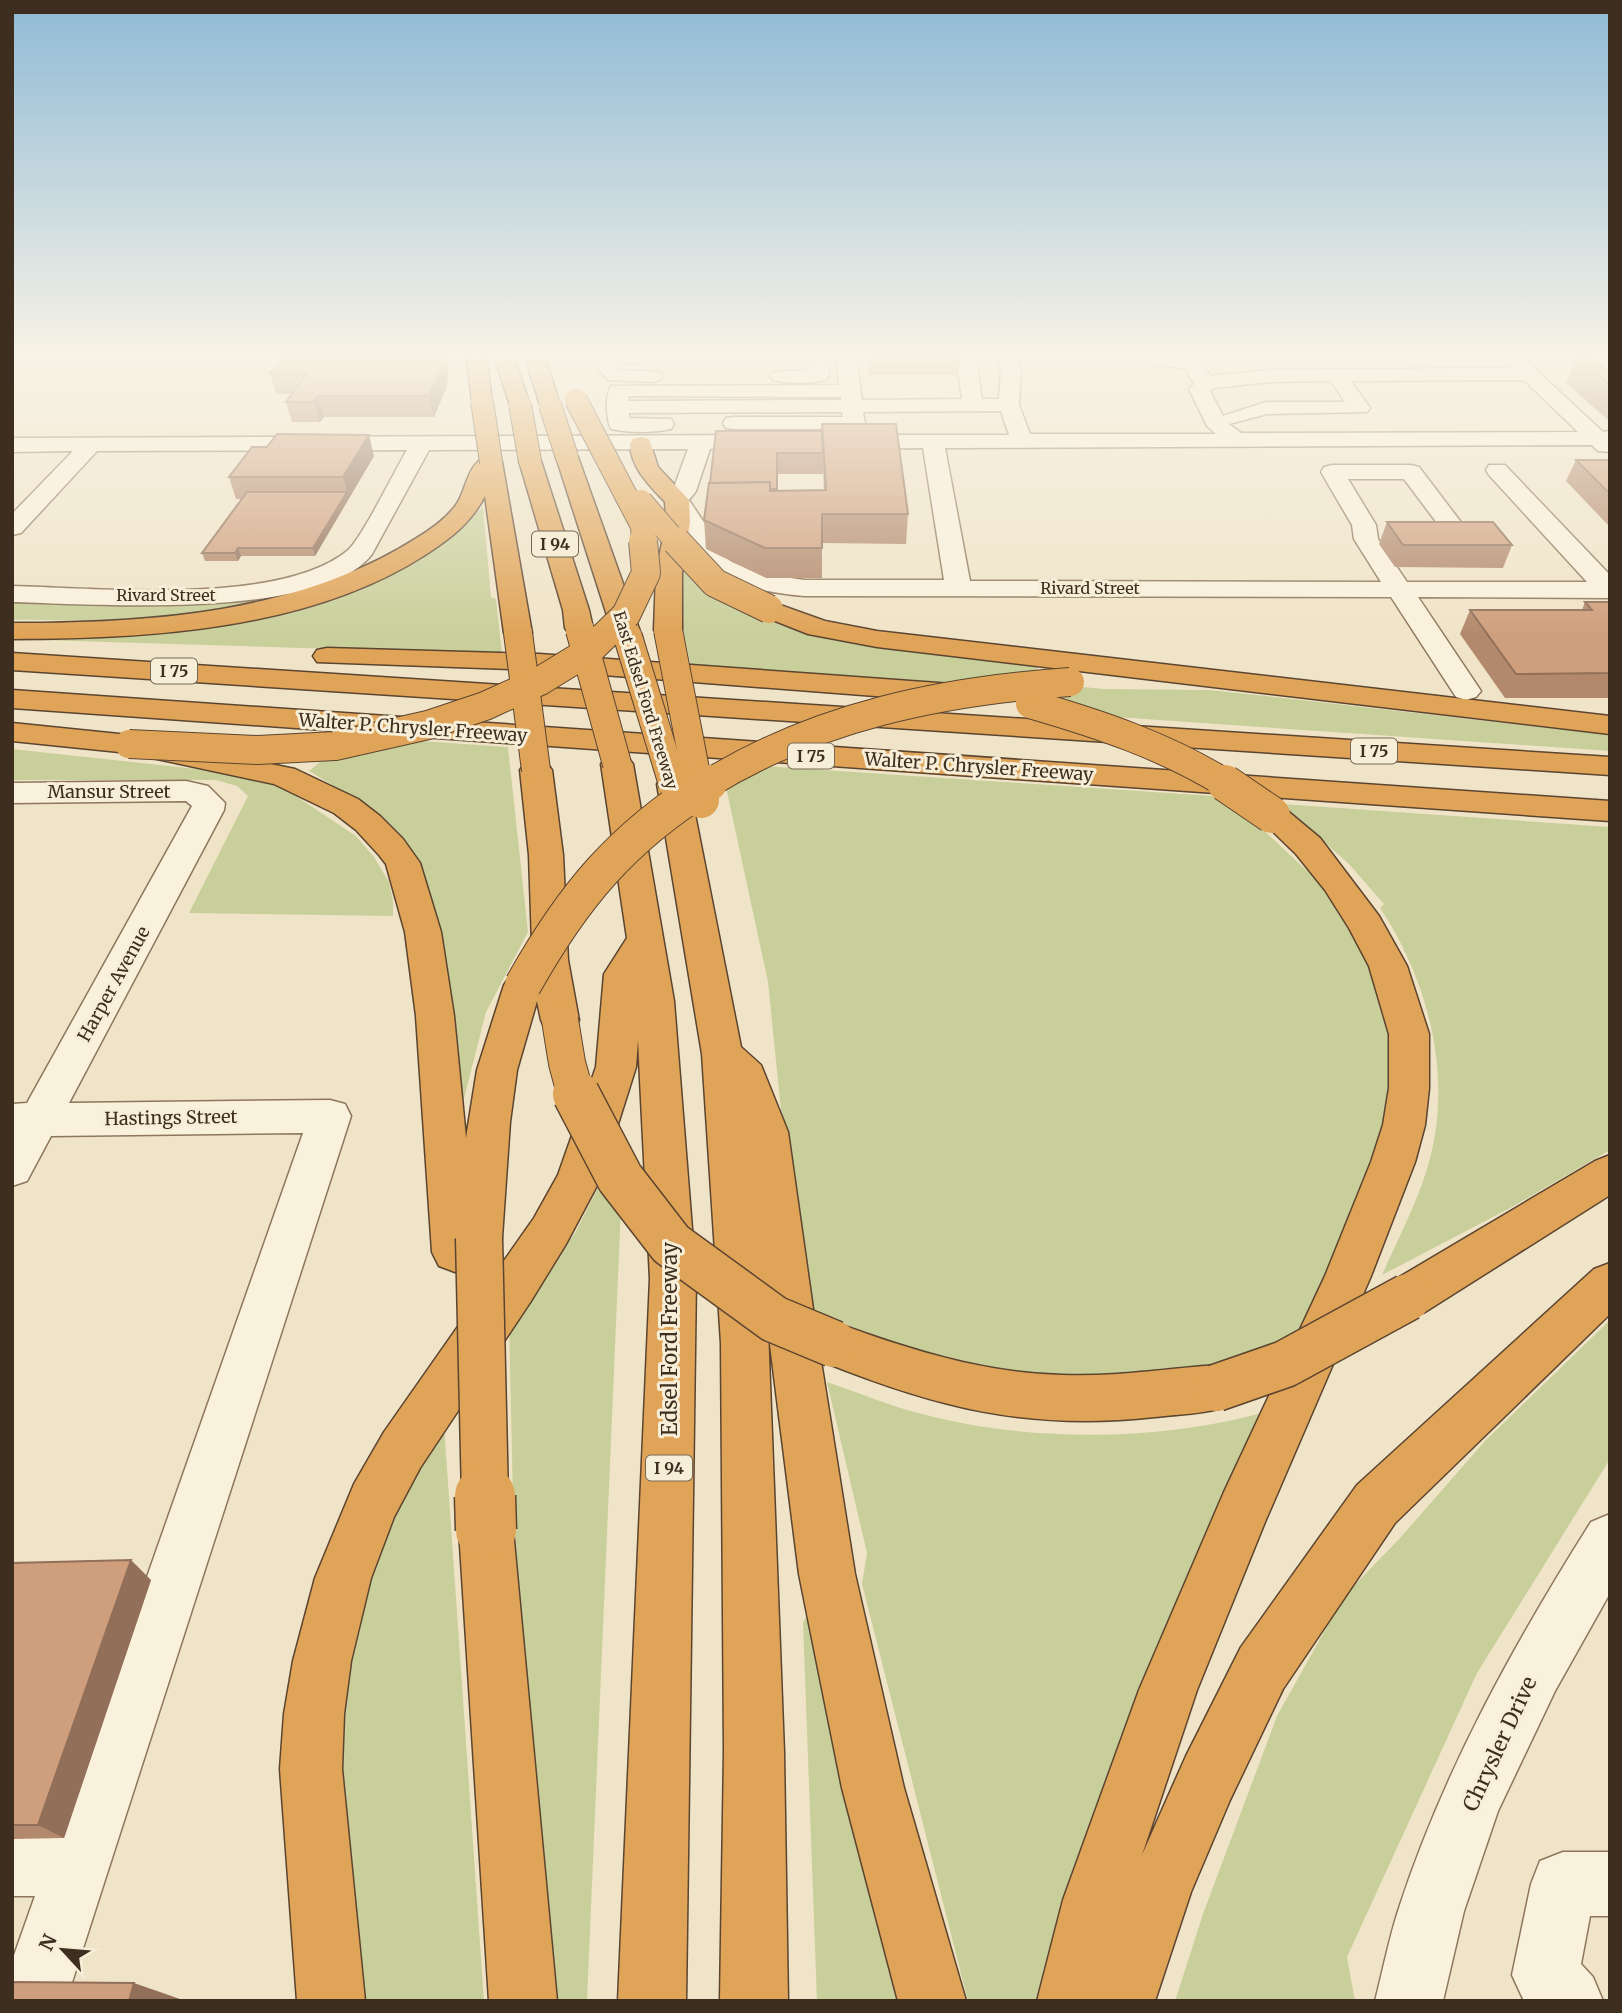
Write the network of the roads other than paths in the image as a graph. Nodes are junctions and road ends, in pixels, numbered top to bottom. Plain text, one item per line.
1 (88, 448) edge
2 (419, 448) edge
3 (489, 448) edge
4 (528, 448) edge
5 (564, 448) edge
6 (624, 448) edge
7 (628, 448) edge
8 (634, 448) edge
9 (699, 448) edge
10 (934, 448) edge
11 (1497, 470) dead end
12 (484, 495) junction
13 (677, 500) junction
14 (12, 528) edge
15 (1465, 542) edge
16 (958, 587) junction
17 (1609, 590) edge
18 (1401, 591) junction
19 (12, 594) edge
20 (12, 631) edge
21 (12, 652) edge
22 (12, 661) edge
23 (1280, 687) junction
24 (1466, 691) dead end
25 (12, 699) edge
26 (1610, 725) edge
27 (12, 732) edge
28 (129, 744) junction
29 (1610, 766) edge
30 (687, 792) junction
31 (12, 793) edge
32 (205, 797) joint
33 (1610, 811) edge
34 (646, 936) junction
35 (722, 1054) junction
36 (25, 1120) edge
37 (12, 1169) edge
38 (1610, 1173) edge
39 (467, 1245) junction
40 (1610, 1283) edge
41 (1610, 1541) edge
42 (12, 1864) edge
43 (78, 1865) junction
44 (1610, 1884) edge
45 (32, 2001) edge
46 (331, 2001) edge
47 (523, 2001) edge
48 (653, 2001) edge
49 (754, 2001) edge
50 (932, 2001) edge
51 (1071, 2001) edge
52 (1121, 2001) edge
53 (1409, 2001) edge
54 (1569, 2001) edge

1 - 14 street
2 - 19 street, Rivard Street
3 - 12 highway, bridge
4 - 34 highway, Edsel Ford Freeway / I 94, bridge
5 - 30 highway, East Edsel Ford Freeway / I 94, bridge
6 - 28 highway, bridge
7 - 23 highway, bridge
8 - 13 highway
9 - 13 street
10 - 16 street
11 - 17 street
12 - 20 highway
12 - 38 highway, bridge
13 - 16 street, Rivard Street
13 - 30 highway, bridge
15 - 18 street
16 - 18 street, Rivard Street
17 - 18 street, Rivard Street
18 - 24 street
21 - 51 highway, bridge
22 - 29 highway, I 75
23 - 26 highway
23 - 39 highway, bridge
25 - 33 highway, Walter P. Chrysler Freeway / I 75
27 - 28 highway
28 - 39 highway
30 - 35 highway
31 - 32 street, Mansur Street
32 - 36 street, Harper Avenue
34 - 46 highway
34 - 48 highway, Edsel Ford Freeway / I 94
35 - 49 highway
35 - 50 highway
36 - 37 street, Harper Avenue
36 - 43 street, Hastings Street
39 - 47 highway, bridge
40 - 52 highway
41 - 53 street, Chrysler Drive
42 - 43 street
43 - 45 street
44 - 54 street

